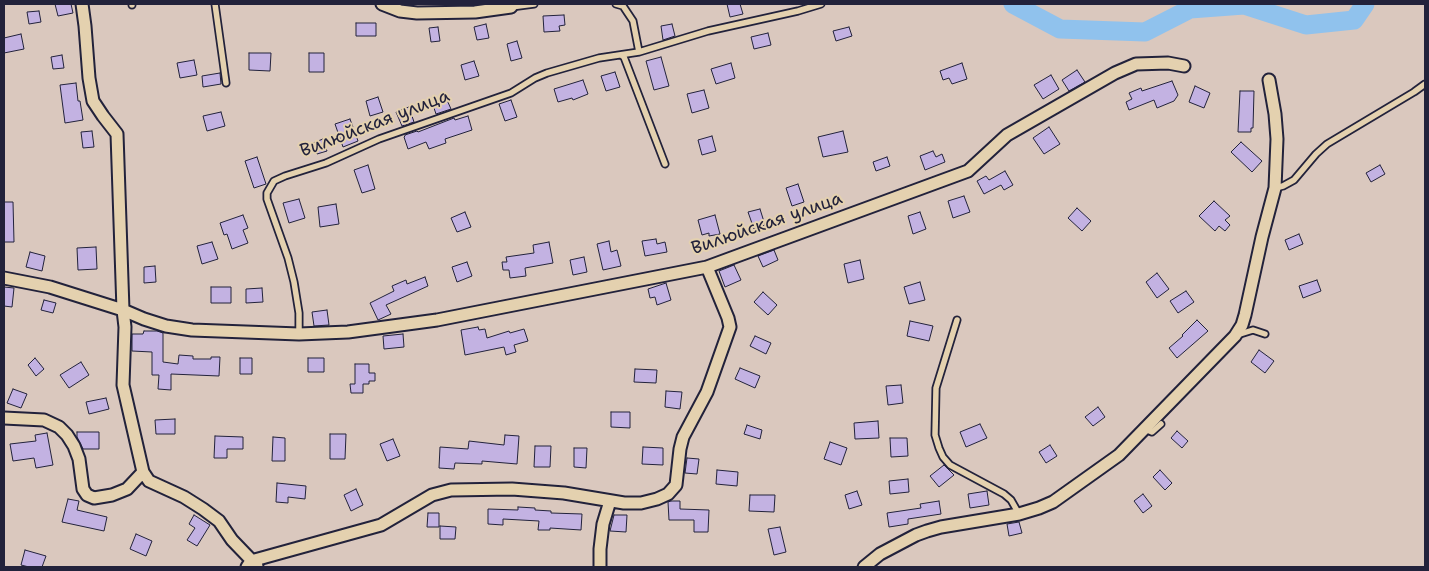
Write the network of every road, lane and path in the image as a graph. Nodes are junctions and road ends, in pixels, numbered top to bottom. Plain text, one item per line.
1 (82, 4) edge
2 (215, 4) edge
3 (382, 4) edge
4 (534, 4) edge
5 (616, 4) edge
6 (821, 4) edge
7 (511, 7) joint
8 (639, 52) junction
9 (621, 55) junction
10 (1184, 66) dead end
11 (1269, 80) dead end
12 (226, 83) dead end
13 (1425, 84) edge
14 (665, 164) dead end
15 (1275, 188) junction
16 (707, 267) junction
17 (4, 278) edge
18 (123, 310) junction
19 (957, 320) dead end
20 (298, 334) junction
21 (1265, 334) dead end
22 (1235, 336) junction
23 (4, 418) edge
24 (1161, 424) dead end
25 (1145, 428) junction
26 (143, 472) junction
27 (610, 501) junction
28 (1020, 514) junction
29 (252, 565) edge
30 (600, 567) edge
31 (864, 567) edge

1 - 18 street
2 - 12 lane
3 - 7 street
4 - 7 lane
5 - 8 lane
6 - 8 lane, Вилюйская улица
8 - 9 lane, Вилюйская улица
9 - 14 lane
9 - 20 lane, Вилюйская улица
10 - 16 street, Вилюйская улица
11 - 15 street
13 - 15 lane
15 - 22 street
16 - 20 street, Вилюйская улица
16 - 27 street
17 - 18 street, Вилюйская улица
18 - 20 street, Вилюйская улица
18 - 26 street
19 - 28 lane
21 - 22 lane
22 - 25 street
23 - 26 street
24 - 25 lane
25 - 28 street
26 - 29 street
27 - 29 street
27 - 30 street
28 - 31 street

